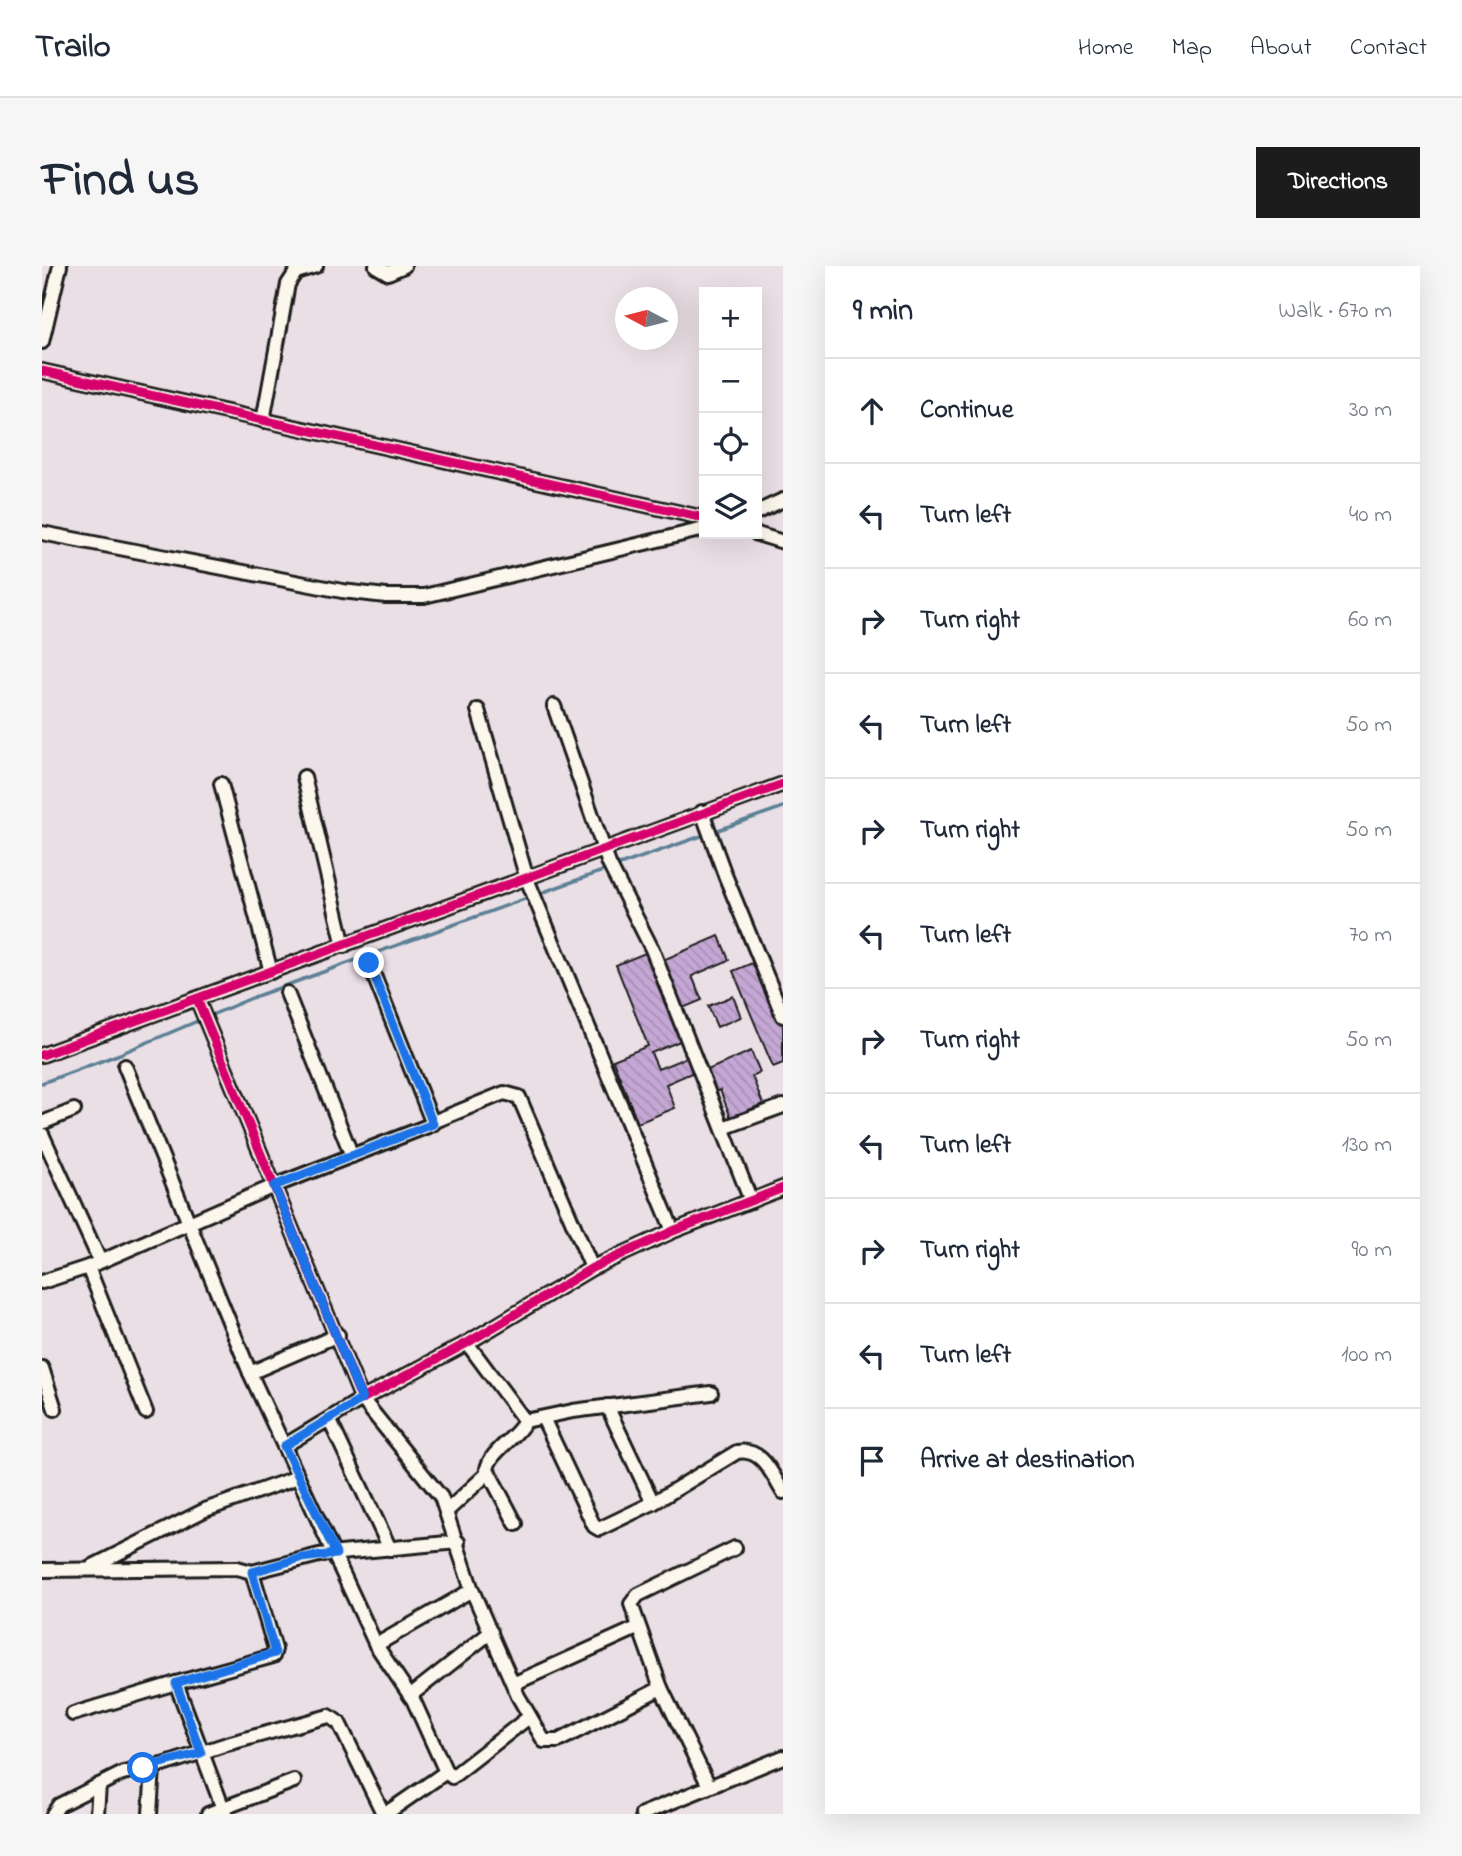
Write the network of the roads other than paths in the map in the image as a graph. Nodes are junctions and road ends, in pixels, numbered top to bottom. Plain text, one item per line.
1 (60, 266) edge
2 (316, 266) edge
3 (376, 266) edge
4 (404, 266) edge
5 (42, 342) edge
6 (42, 371) edge
7 (263, 421) junction
8 (783, 500) edge
9 (762, 510) edge
10 (699, 517) edge
11 (699, 530) edge
12 (42, 533) edge
13 (762, 536) edge
14 (783, 542) edge
15 (554, 706) dead end
16 (478, 710) dead end
17 (304, 776) dead end
18 (221, 783) dead end
19 (783, 785) edge
20 (706, 824) junction
21 (603, 851) junction
22 (530, 888) junction
23 (344, 946) junction
24 (369, 963) dead end
25 (271, 972) junction
26 (287, 993) dead end
27 (199, 1003) junction
28 (783, 1016) edge
29 (42, 1055) edge
30 (125, 1066) dead end
31 (783, 1106) edge
32 (74, 1110) dead end
33 (433, 1122) junction
34 (42, 1123) edge
35 (723, 1128) junction
36 (42, 1134) edge
37 (352, 1156) junction
38 (274, 1186) junction
39 (783, 1188) edge
40 (751, 1200) junction
41 (190, 1222) junction
42 (673, 1231) junction
43 (94, 1264) junction
44 (592, 1268) junction
45 (42, 1282) edge
46 (338, 1335) junction
47 (467, 1343) junction
48 (42, 1368) edge
49 (250, 1373) junction
50 (711, 1393) dead end
51 (362, 1399) junction
52 (607, 1406) junction
53 (55, 1409) dead end
54 (146, 1412) dead end
55 (543, 1418) junction
56 (329, 1419) junction
57 (525, 1421) junction
58 (284, 1446) junction
59 (488, 1473) junction
60 (298, 1477) junction
61 (783, 1492) edge
62 (653, 1503) junction
63 (447, 1510) junction
64 (516, 1524) dead end
65 (458, 1542) junction
66 (735, 1548) dead end
67 (390, 1549) junction
68 (336, 1554) junction
69 (90, 1567) junction
70 (42, 1570) edge
71 (252, 1572) junction
72 (472, 1590) junction
73 (637, 1628) junction
74 (491, 1632) junction
75 (376, 1645) junction
76 (176, 1683) junction
77 (513, 1685) junction
78 (661, 1688) junction
79 (411, 1697) junction
80 (73, 1714) dead end
81 (529, 1717) junction
82 (201, 1753) junction
83 (783, 1757) edge
84 (153, 1767) junction
85 (446, 1772) junction
86 (294, 1781) dead end
87 (99, 1785) junction
88 (709, 1786) junction
89 (402, 1809) edge
90 (224, 1811) edge
91 (53, 1814) edge
92 (97, 1814) edge
93 (150, 1814) edge
94 (208, 1814) edge
95 (642, 1814) edge

1 - 5 street
2 - 7 street
3 - 4 street
6 - 7 street
7 - 10 street
8 - 9 street
11 - 12 street
13 - 14 street
15 - 21 street
16 - 22 street
17 - 23 street
18 - 25 street
19 - 20 street
20 - 21 street
20 - 28 street
21 - 22 street
21 - 35 street
22 - 23 street
22 - 42 street
23 - 25 street
24 - 33 street
25 - 27 street
26 - 37 street
27 - 29 street
27 - 38 street
30 - 41 street
31 - 35 street
32 - 34 street
33 - 37 street
33 - 44 street
35 - 40 street
36 - 43 street
37 - 38 street
38 - 41 street
38 - 46 street
39 - 40 street
40 - 42 street
41 - 43 street
41 - 49 street
42 - 44 street
43 - 45 street
43 - 54 street
44 - 47 street
46 - 49 street
46 - 51 street
47 - 51 street
47 - 57 street
48 - 53 street
49 - 58 street
50 - 52 street
51 - 56 street
51 - 63 street
52 - 55 street
52 - 62 street
55 - 57 street
55 - 62 street
56 - 58 street
56 - 67 street
57 - 59 street
58 - 60 street
59 - 63 street
59 - 64 street
60 - 68 street
60 - 69 street
61 - 62 street
63 - 65 street
65 - 67 street
65 - 72 street
66 - 73 street
67 - 68 street
68 - 71 street
68 - 75 street
69 - 70 street
69 - 71 street
71 - 76 street
72 - 74 street
72 - 75 street
73 - 77 street
73 - 78 street
74 - 77 street
74 - 79 street
75 - 79 street
76 - 80 street
76 - 82 street
77 - 81 street
78 - 81 street
78 - 88 street
79 - 85 street
81 - 85 street
82 - 84 street
82 - 89 street
82 - 90 street
83 - 88 street
84 - 87 street
84 - 93 street
85 - 89 street
86 - 90 street
87 - 91 street
87 - 92 street
88 - 95 street
90 - 94 street

